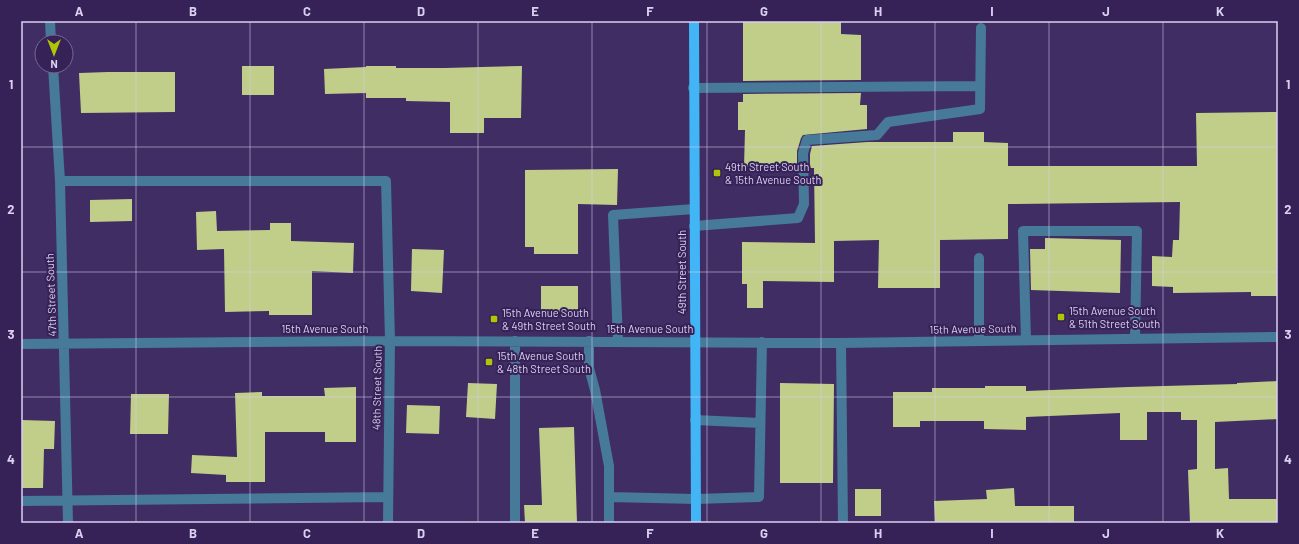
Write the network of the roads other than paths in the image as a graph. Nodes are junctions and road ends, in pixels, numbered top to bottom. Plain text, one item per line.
1 (50, 21) edge
2 (694, 21) edge
3 (981, 28) dead end
4 (51, 34) edge
5 (53, 74) edge
6 (980, 86) junction
7 (693, 88) junction
8 (60, 182) junction
9 (694, 209) junction
10 (694, 226) junction
11 (979, 258) dead end
12 (1278, 337) edge
13 (1135, 339) junction
14 (1026, 340) junction
15 (390, 341) junction
16 (515, 341) junction
17 (588, 341) junction
18 (618, 341) junction
19 (979, 341) junction
20 (695, 342) junction
21 (762, 342) junction
22 (64, 343) junction
23 (841, 343) junction
24 (21, 344) edge
25 (695, 420) junction
26 (760, 423) junction
27 (388, 497) junction
28 (609, 497) junction
29 (696, 499) junction
30 (68, 500) junction
31 (21, 501) edge
32 (68, 523) edge
33 (388, 523) edge
34 (515, 523) edge
35 (609, 523) edge
36 (696, 523) edge
37 (843, 523) edge

1 - 4 street
2 - 7 main road, 49th Street South
3 - 6 street
5 - 8 street, 47th Street South
6 - 7 street
6 - 10 street
7 - 9 main road, 49th Street South
8 - 15 street, 48th Street South
8 - 22 street, 47th Street South
9 - 10 main road, 49th Street South
9 - 18 street
10 - 20 main road, 49th Street South
11 - 19 street
12 - 13 street, 15th Avenue South
13 - 14 street, 15th Avenue South
13 - 14 street
14 - 19 street, 15th Avenue South
15 - 16 street, 15th Avenue South
15 - 22 street, 15th Avenue South
15 - 27 street, 48th Street South
16 - 17 street, 15th Avenue South
16 - 34 street
17 - 18 street, 15th Avenue South
17 - 28 street
18 - 20 street, 15th Avenue South
19 - 23 street, 15th Avenue South
20 - 21 street, 15th Avenue South
20 - 25 main road, 49th Street South
21 - 23 street, 15th Avenue South
21 - 26 street
22 - 24 street, 15th Avenue South
22 - 30 street, 47th Street South
23 - 37 street
25 - 26 street
25 - 29 main road, 49th Street South
26 - 29 street
27 - 30 street
27 - 33 street, 48th Street South
28 - 29 street
28 - 35 street
29 - 36 main road, 49th Street South
30 - 31 street
30 - 32 street, 47th Street South

